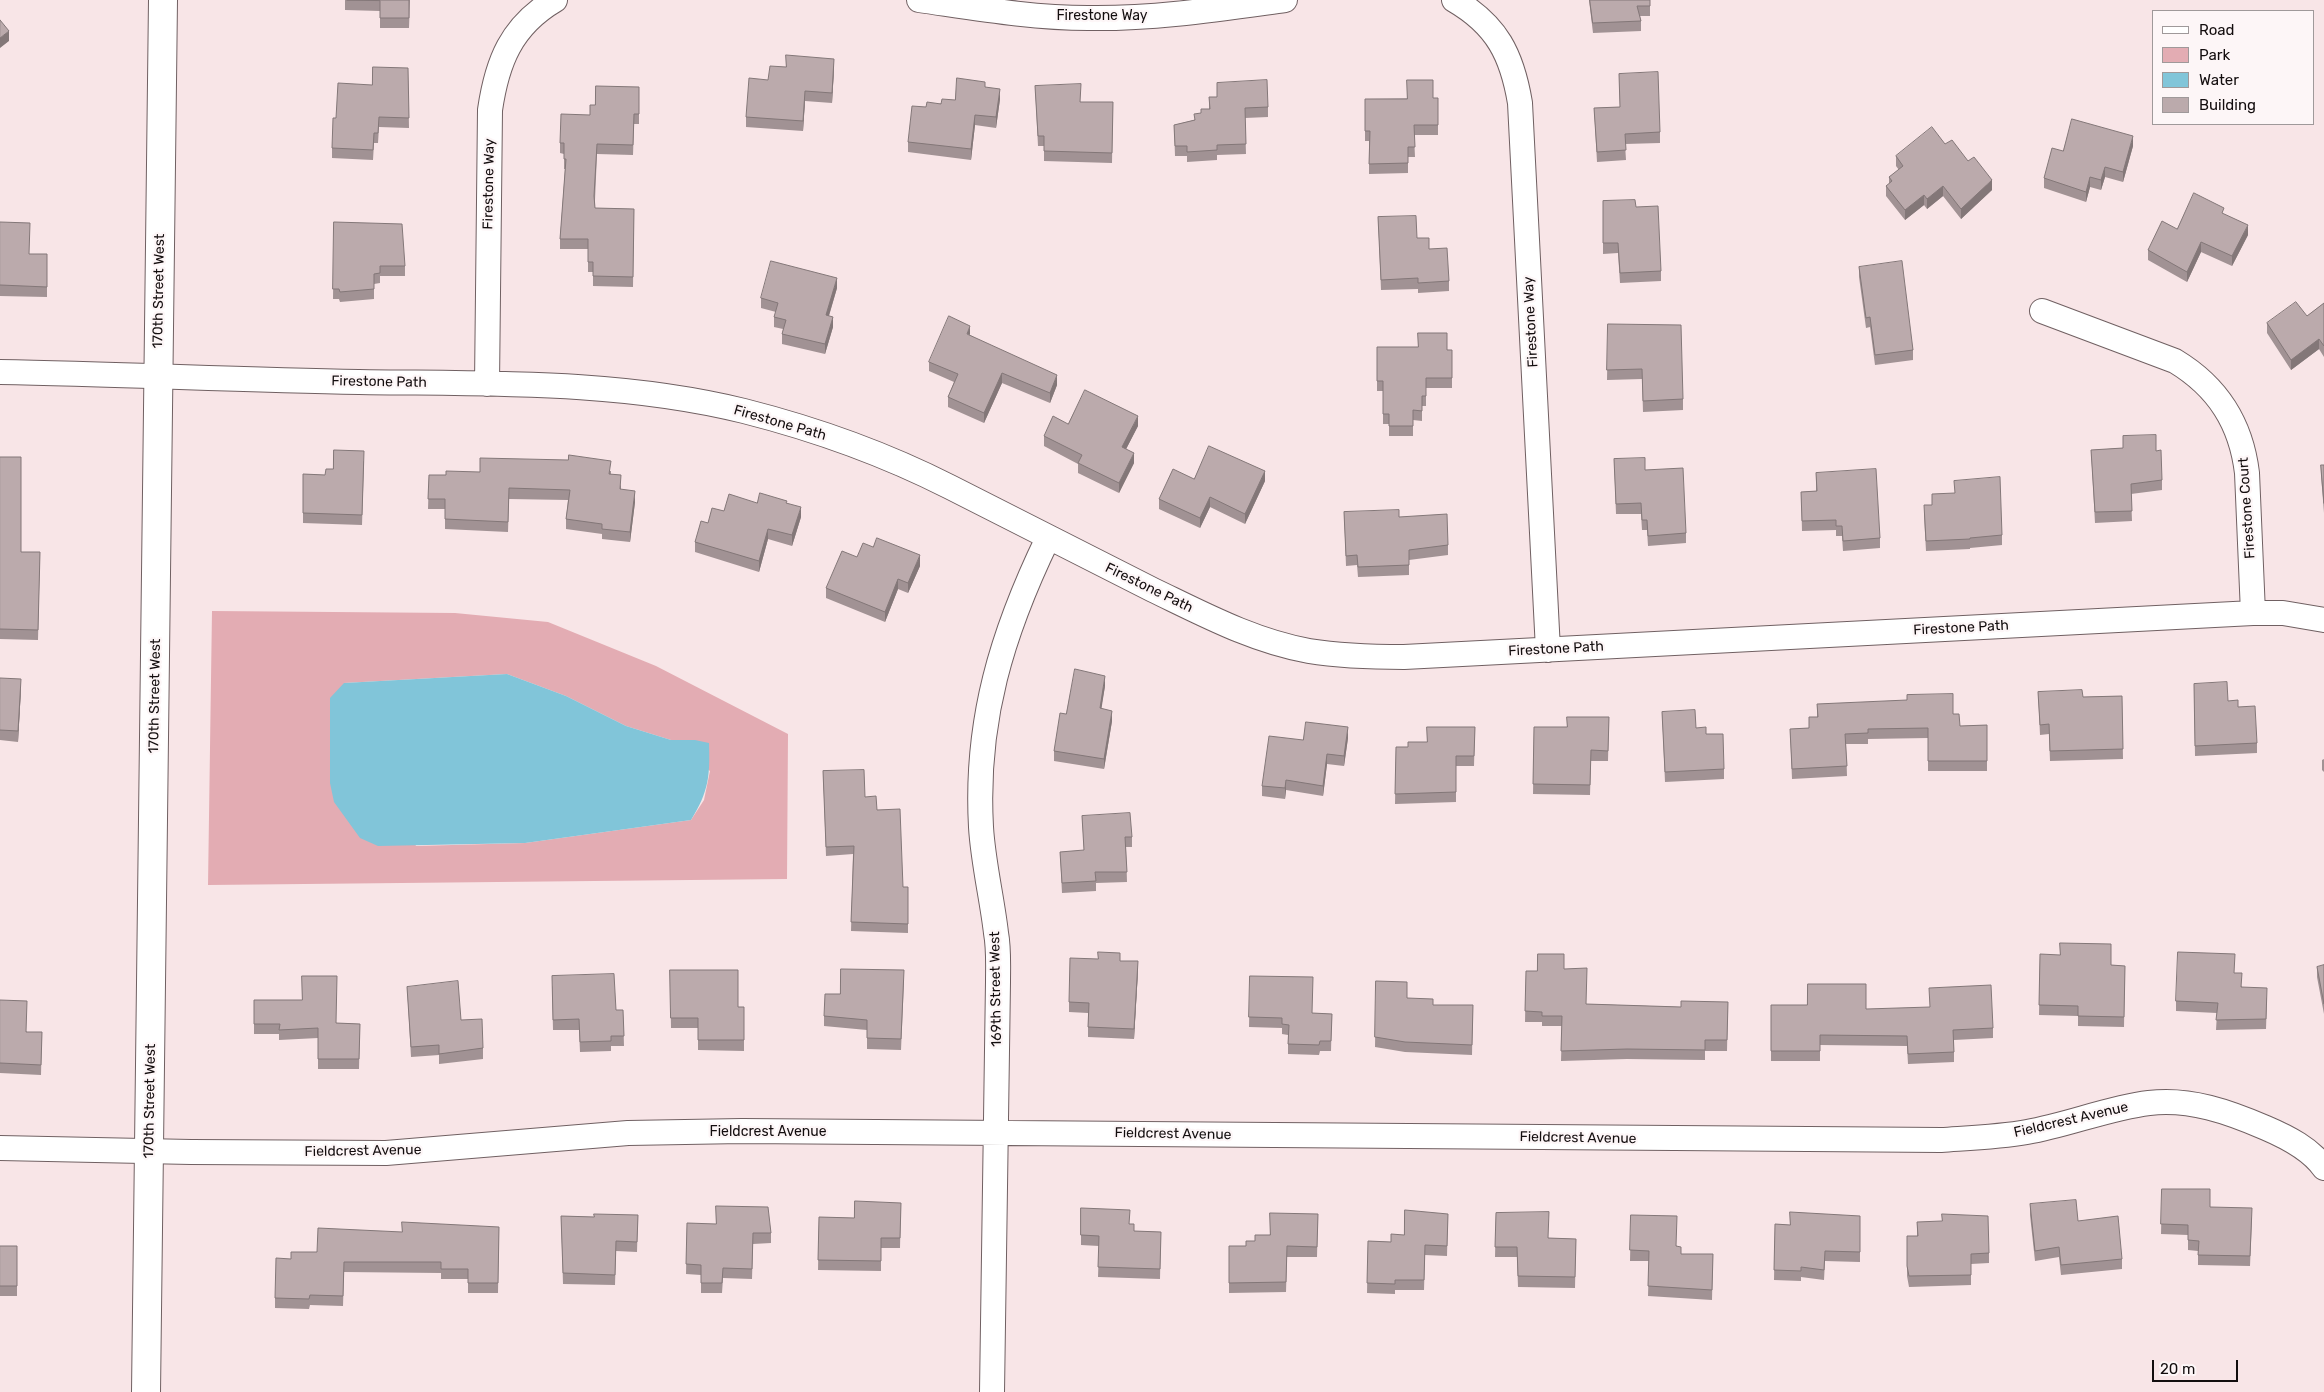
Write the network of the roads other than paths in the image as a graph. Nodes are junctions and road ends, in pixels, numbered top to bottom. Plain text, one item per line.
1 (163, 0) edge
2 (919, 0) edge
3 (1285, 0) edge
4 (549, 1) edge
5 (1467, 3) edge
6 (2042, 311) dead end
7 (0, 372) edge
8 (158, 376) junction
9 (487, 384) junction
10 (1048, 538) junction
11 (2253, 613) junction
12 (2324, 620) edge
13 (1548, 650) junction
14 (996, 1132) junction
15 (0, 1148) edge
16 (149, 1151) junction
17 (2322, 1161) edge
18 (146, 1392) edge
19 (992, 1392) edge

1 - 8 street, 170th Street West
2 - 3 street, Firestone Way
4 - 9 street, Firestone Way
5 - 13 street, Firestone Way
6 - 11 street, Firestone Court
7 - 8 street, Firestone Path
8 - 9 street, Firestone Path
8 - 16 street, 170th Street West
9 - 10 street, Firestone Path
10 - 13 street, Firestone Path
10 - 14 street, 169th Street West
11 - 12 street, Firestone Path
11 - 13 street, Firestone Path
14 - 16 street, Fieldcrest Avenue
14 - 17 street, Fieldcrest Avenue
14 - 19 street, 169th Street West
15 - 16 street, Fieldcrest Avenue
16 - 18 street, 170th Street West

